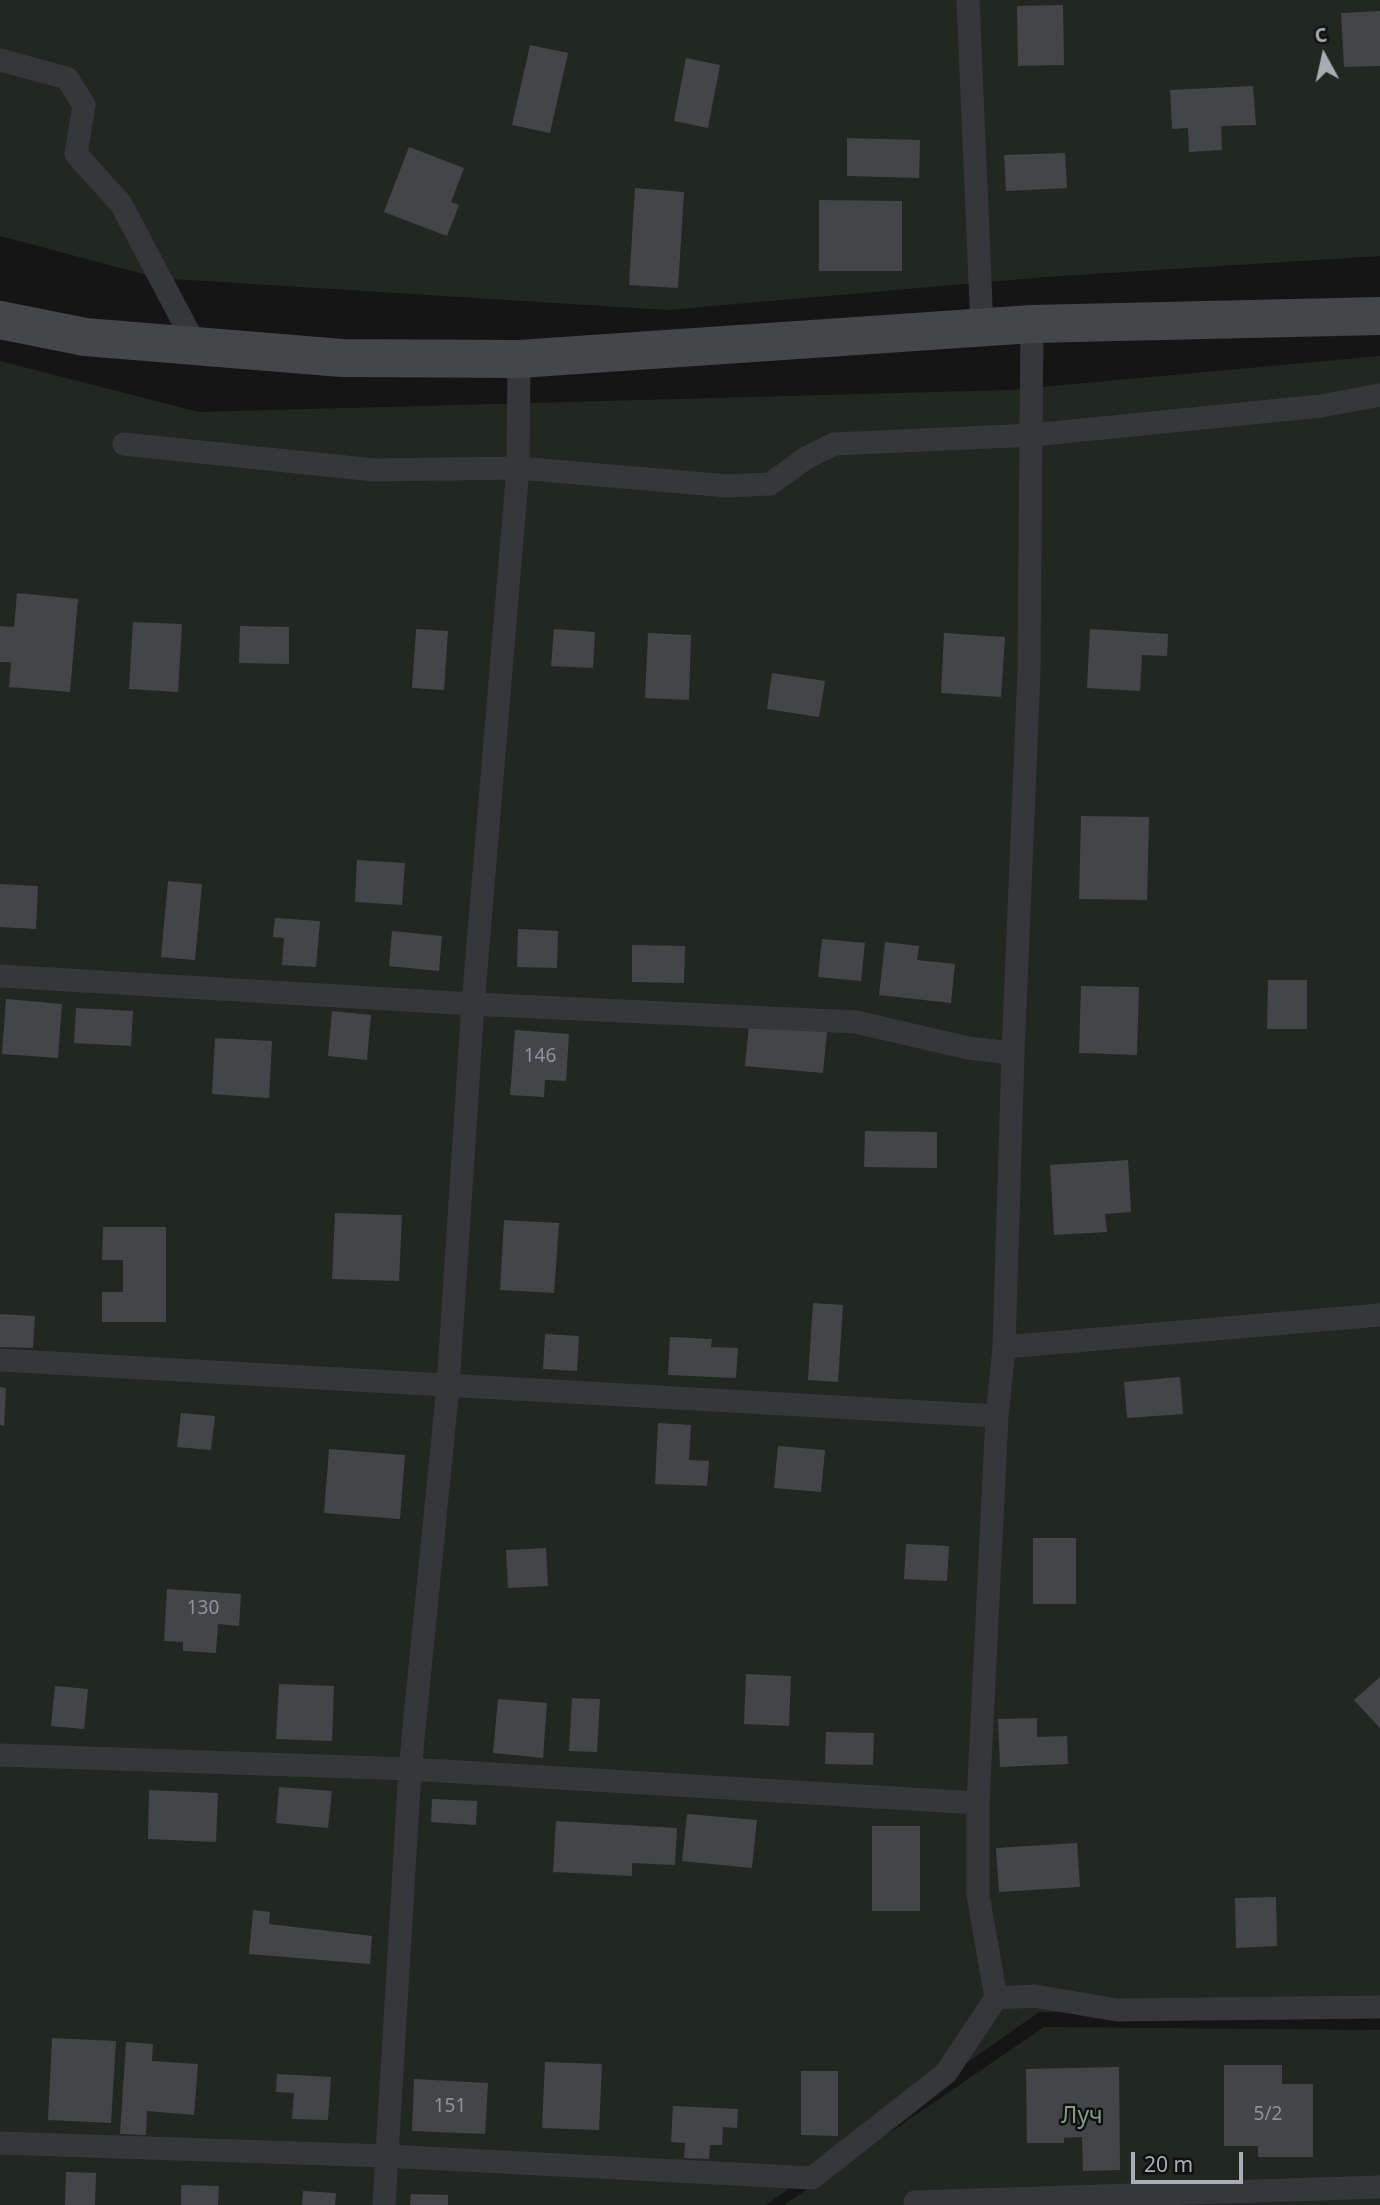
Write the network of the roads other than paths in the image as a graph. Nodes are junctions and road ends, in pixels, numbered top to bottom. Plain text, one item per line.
1 (968, 0) edge
2 (0, 60) edge
3 (1380, 316) edge
4 (0, 320) edge
5 (1032, 324) junction
6 (982, 328) junction
7 (196, 346) junction
8 (519, 359) junction
9 (1380, 396) edge
10 (1033, 435) junction
11 (124, 444) dead end
12 (518, 468) junction
13 (0, 976) edge
14 (473, 1004) junction
15 (1013, 1053) junction
16 (1380, 1315) edge
17 (1004, 1347) junction
18 (0, 1360) edge
19 (448, 1386) junction
20 (997, 1416) junction
21 (0, 1755) edge
22 (410, 1769) junction
23 (978, 1803) junction
24 (996, 1998) junction
25 (1380, 2007) edge
26 (0, 2143) edge
27 (386, 2156) junction
28 (1380, 2187) edge
29 (915, 2202) dead end
30 (384, 2205) edge

1 - 6 lane
2 - 7 lane
3 - 5 street
4 - 7 street
5 - 6 street
5 - 10 lane
6 - 8 street
7 - 8 street
8 - 12 lane
9 - 10 lane
10 - 12 lane
10 - 15 lane
11 - 12 lane
12 - 14 lane
13 - 14 lane
14 - 15 lane
14 - 19 lane
15 - 17 lane
16 - 17 lane
17 - 20 lane
18 - 19 lane
19 - 20 lane
19 - 22 lane
20 - 23 lane
21 - 22 lane
22 - 23 lane
22 - 27 lane
23 - 24 lane
24 - 25 lane
24 - 27 lane
26 - 27 lane
27 - 30 lane
28 - 29 lane

